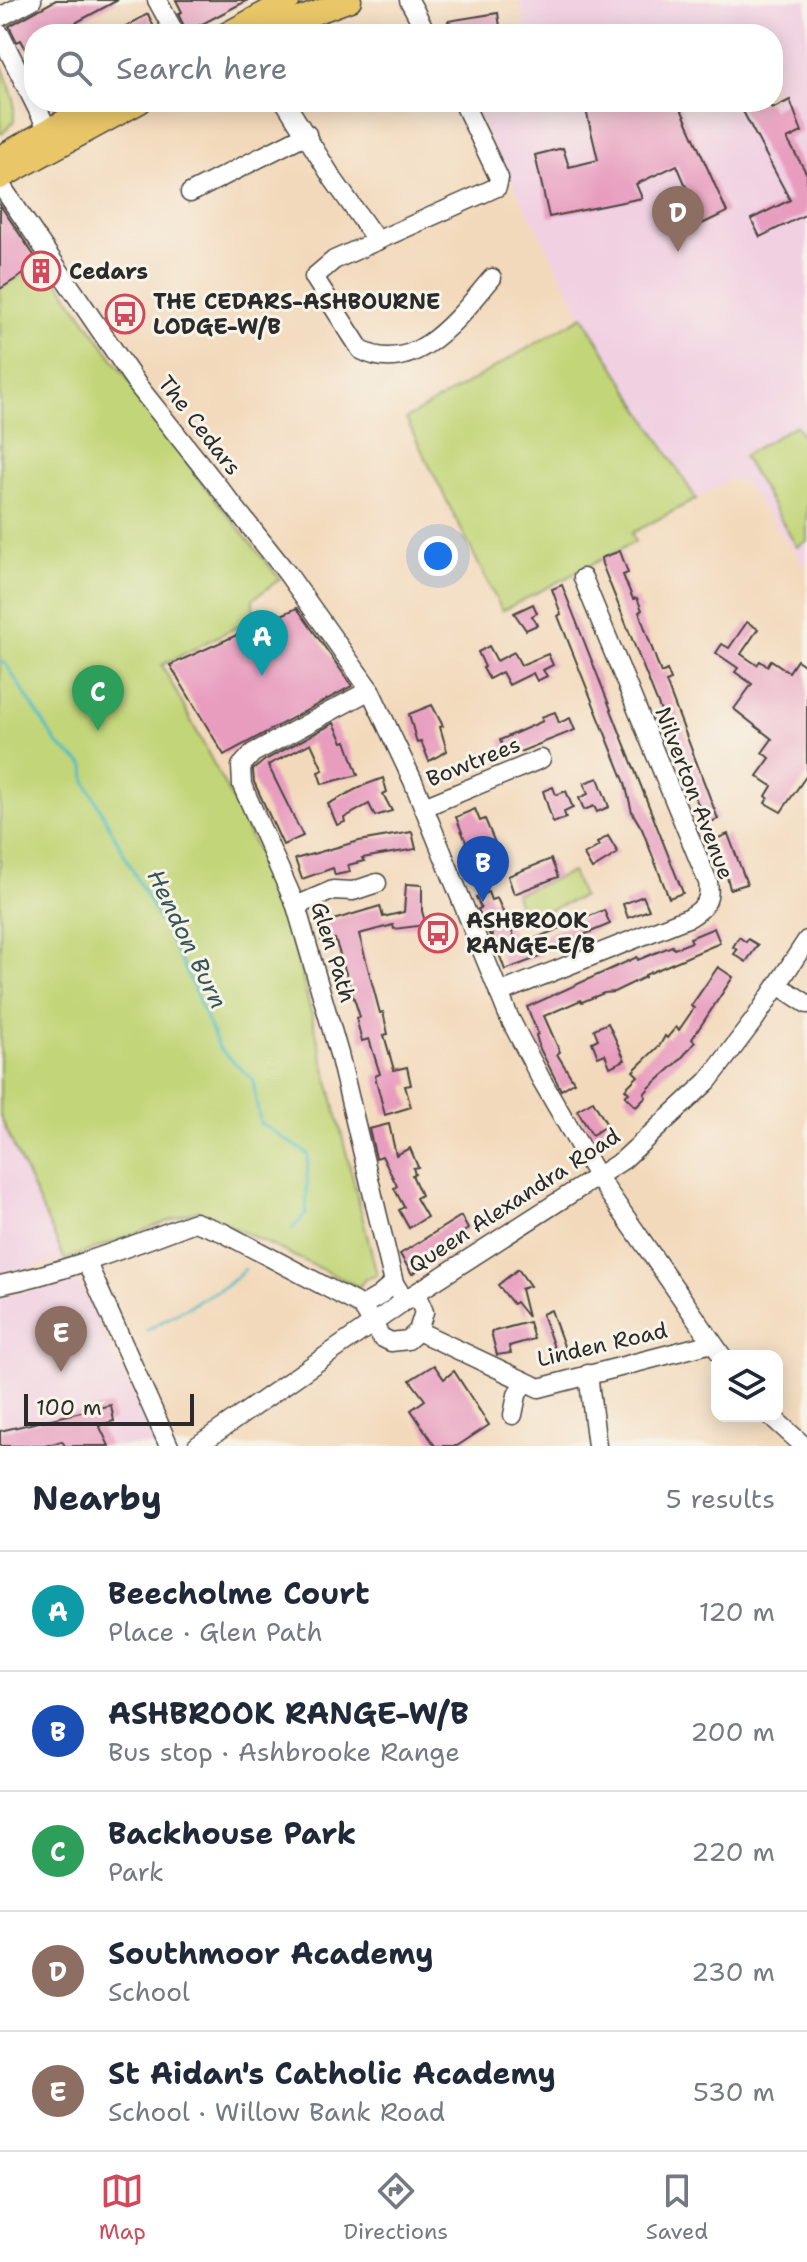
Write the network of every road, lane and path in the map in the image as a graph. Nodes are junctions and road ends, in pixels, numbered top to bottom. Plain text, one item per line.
1 (32, 0) edge
2 (157, 0) edge
3 (289, 0) edge
4 (350, 0) edge
5 (409, 0) edge
6 (0, 17) edge
7 (170, 24) edge
8 (248, 24) edge
9 (290, 24) edge
10 (422, 24) edge
11 (0, 34) edge
12 (24, 83) edge
13 (38, 112) edge
14 (85, 112) edge
15 (115, 112) edge
16 (292, 112) edge
17 (468, 112) edge
18 (307, 134) junction
19 (51, 138) junction
20 (0, 157) edge
21 (0, 181) edge
22 (190, 193) dead end
23 (377, 241) junction
24 (492, 278) dead end
25 (583, 578) dead end
26 (370, 690) junction
27 (541, 759) dead end
28 (424, 807) junction
29 (377, 883) dead end
30 (296, 906) junction
31 (807, 940) edge
32 (778, 985) junction
33 (499, 993) junction
34 (807, 1004) edge
35 (597, 1176) junction
36 (87, 1263) junction
37 (394, 1283) junction
38 (0, 1285) edge
39 (411, 1297) junction
40 (362, 1306) junction
41 (371, 1324) junction
42 (418, 1331) junction
43 (717, 1350) edge
44 (711, 1351) edge
45 (588, 1374) junction
46 (524, 1381) junction
47 (513, 1415) dead end
48 (778, 1422) edge
49 (221, 1439) edge
50 (169, 1446) edge
51 (197, 1446) edge
52 (597, 1446) edge
53 (804, 1446) edge

1 - 6 street
2 - 7 street
3 - 8 main road
4 - 9 main road
5 - 10 street
11 - 12 street
13 - 19 street
14 - 19 main road
15 - 19 main road
16 - 18 street
17 - 23 street
18 - 22 street
18 - 23 street
19 - 20 main road
19 - 21 main road
21 - 26 street, The Cedars
23 - 24 street
25 - 33 street, Nilverton Avenue
26 - 28 street, The Cedars
26 - 30 street, Glen Path
27 - 28 street, Bowtrees
28 - 33 street, The Cedars
29 - 30 street
30 - 37 street, Glen Path
31 - 32 street, Queen Alexandra Road
32 - 34 street
32 - 35 street, Queen Alexandra Road
33 - 35 street, The Cedars
35 - 39 street, Queen Alexandra Road
35 - 43 street, The Cedars
36 - 38 street
36 - 40 street
36 - 50 street
37 - 39 street, Glen Path
37 - 40 street
39 - 41 street, Queen Alexandra Road
39 - 42 street
40 - 41 street
41 - 42 street
41 - 49 street, Queen Alexandra Road
42 - 46 street, Linden Road
44 - 45 street, Linden Road
45 - 46 street, Linden Road
45 - 52 street
46 - 47 street
48 - 53 street
49 - 51 street, Queen Alexandra Road

